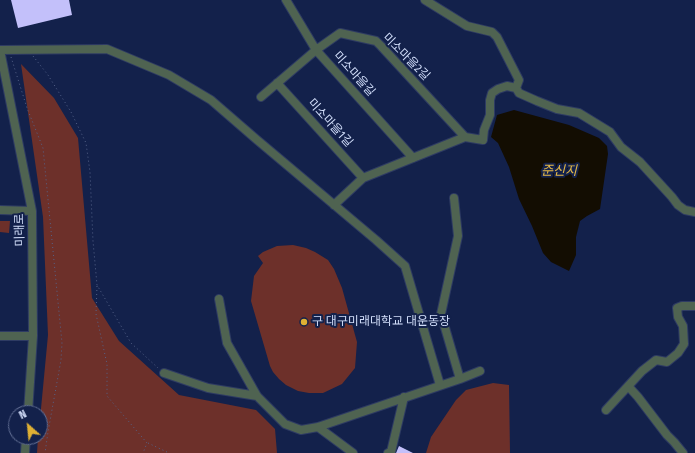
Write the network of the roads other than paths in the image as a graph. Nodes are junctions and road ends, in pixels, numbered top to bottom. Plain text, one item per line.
1 (286, 0) edge
2 (425, 0) edge
3 (0, 50) edge
4 (316, 50) junction
5 (277, 83) junction
6 (516, 88) junction
7 (261, 97) dead end
8 (465, 138) junction
9 (413, 158) junction
10 (363, 178) junction
11 (454, 198) dead end
12 (334, 205) junction
13 (0, 210) edge
14 (32, 211) junction
15 (695, 212) edge
16 (219, 299) dead end
17 (695, 306) edge
18 (0, 336) edge
19 (33, 336) junction
20 (480, 371) dead end
21 (164, 373) road end
22 (460, 379) junction
23 (440, 385) junction
24 (628, 386) junction
25 (257, 396) junction
26 (404, 398) junction
27 (29, 405) edge
28 (606, 410) dead end
29 (318, 427) junction
30 (353, 453) edge
31 (388, 453) edge
32 (684, 453) edge

1 - 4 street, 미소마을길
2 - 6 street
3 - 12 street
3 - 14 street, 미래로
4 - 5 street
4 - 8 street, 미소마을2길
4 - 9 street, 미소마을길
5 - 7 street
5 - 10 street, 미소마을1길
6 - 8 street
6 - 15 street
8 - 9 street
9 - 10 street
10 - 12 street
11 - 22 street
12 - 23 street
13 - 14 street
14 - 19 street, 미래로
16 - 25 street
17 - 24 street
18 - 19 street
19 - 27 street, 미래로
20 - 22 street
21 - 25 street
22 - 23 street
23 - 26 street
24 - 28 street
24 - 32 street
25 - 29 street
26 - 29 street
26 - 31 street
29 - 30 street

